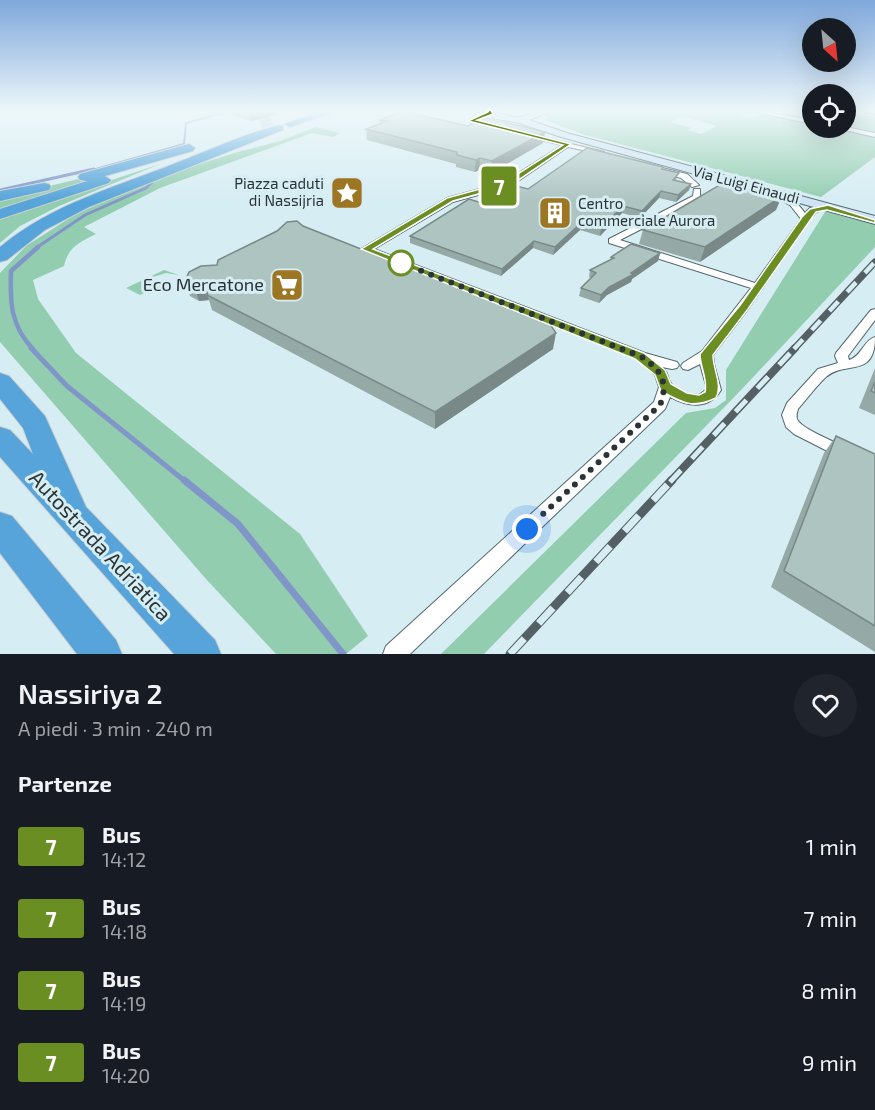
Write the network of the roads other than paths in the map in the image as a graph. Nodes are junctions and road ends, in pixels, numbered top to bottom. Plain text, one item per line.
1 (221, 142) edge
2 (224, 142) edge
3 (564, 142) edge
4 (571, 142) edge
5 (573, 142) edge
6 (600, 142) edge
7 (645, 158) junction
8 (172, 159) junction
9 (632, 161) junction
10 (772, 192) junction
11 (0, 196) edge
12 (828, 207) junction
13 (0, 214) edge
14 (875, 215) edge
15 (805, 219) junction
16 (875, 220) edge
17 (0, 256) edge
18 (758, 287) junction
19 (875, 312) edge
20 (875, 341) edge
21 (707, 354) junction
22 (845, 365) junction
23 (688, 366) junction
24 (666, 375) junction
25 (711, 380) junction
26 (0, 382) edge
27 (692, 400) junction
28 (660, 405) junction
29 (0, 438) edge
30 (856, 459) edge
31 (75, 518) junction
32 (0, 527) edge
33 (102, 654) edge
34 (201, 654) edge
35 (394, 654) edge

1 - 8 highway
2 - 17 highway
3 - 24 street
4 - 9 street
5 - 7 main road, Via Luigi Einaudi
6 - 14 main road, Via Luigi Einaudi
7 - 9 street
7 - 10 main road, Via Luigi Einaudi
8 - 11 highway
8 - 13 highway
9 - 18 street
10 - 12 main road, Via Luigi Einaudi
10 - 15 street
12 - 15 street
12 - 16 main road, Via Luigi Einaudi
15 - 18 street
18 - 21 street
19 - 22 street
20 - 22 street
21 - 23 street
21 - 25 street
22 - 30 street
23 - 24 street
23 - 25 street
24 - 27 street
24 - 28 street
25 - 27 street
26 - 31 highway
27 - 28 street
28 - 35 street
29 - 31 highway, Autostrada Adriatica
31 - 34 highway, Autostrada Adriatica
32 - 33 highway

